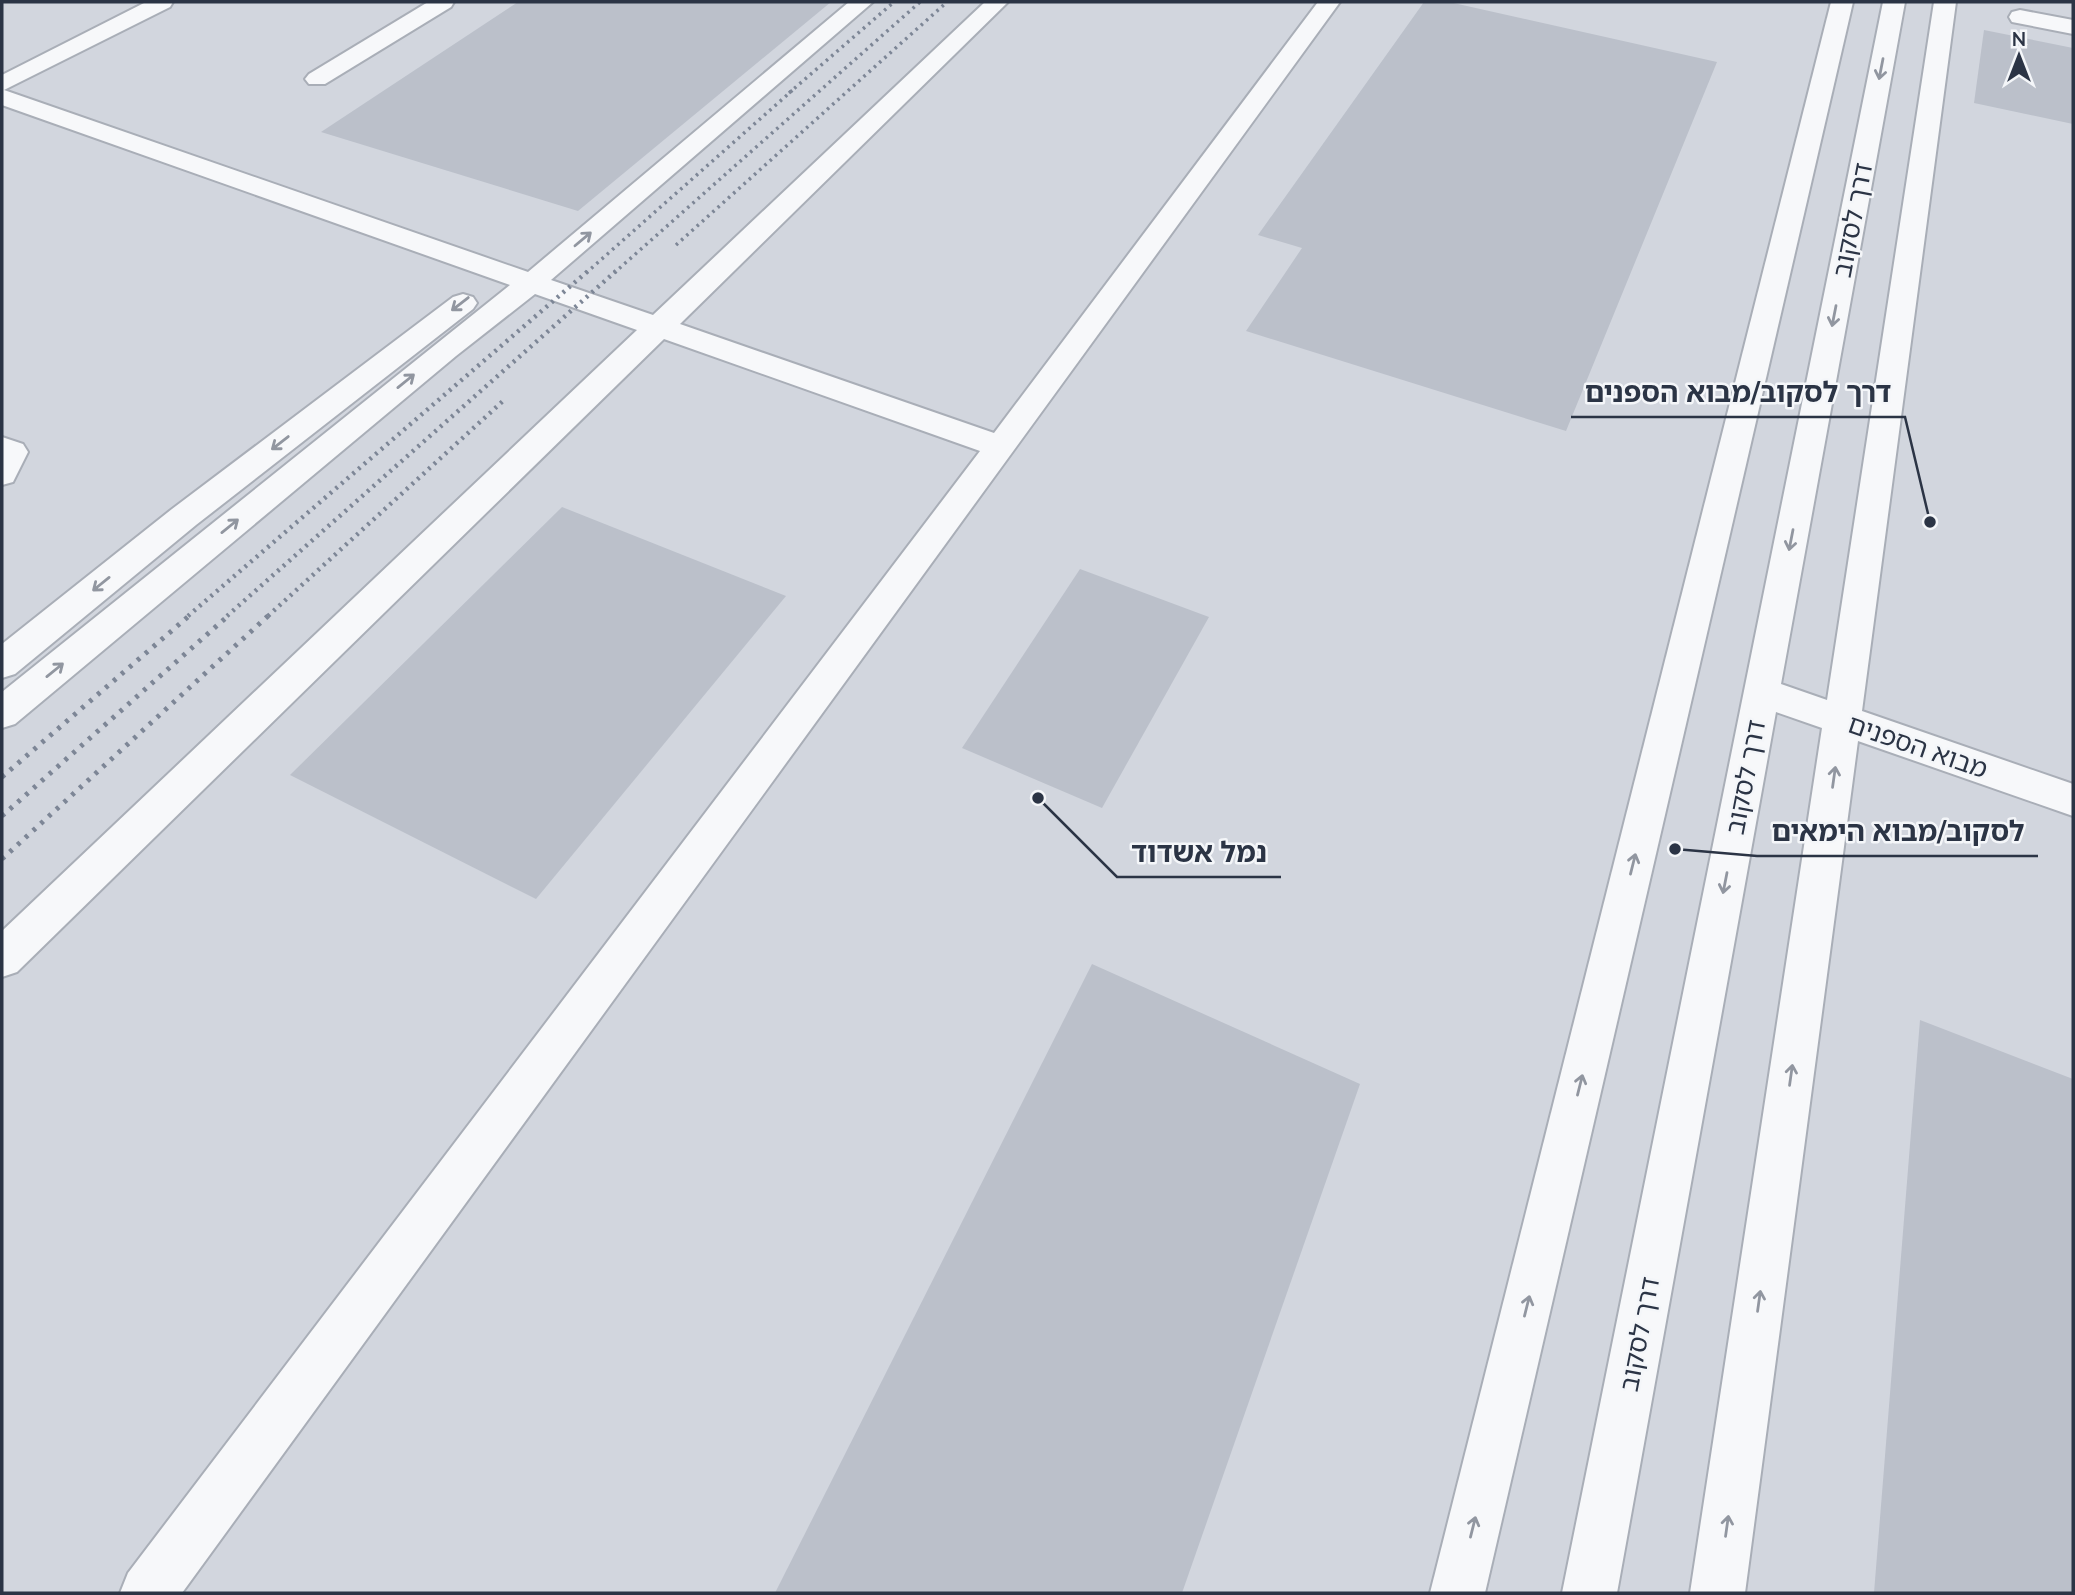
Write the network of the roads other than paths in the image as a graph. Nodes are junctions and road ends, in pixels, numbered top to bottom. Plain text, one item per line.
1 (162, 2) edge
2 (443, 2) edge
3 (839, 2) edge
4 (862, 2) edge
5 (997, 2) edge
6 (1329, 2) edge
7 (1842, 2) edge
8 (1894, 2) edge
9 (1945, 2) edge
10 (2020, 17) dead end
11 (2073, 27) edge
12 (317, 79) dead end
13 (2, 84) edge
14 (2, 97) edge
15 (517, 277) junction
16 (658, 327) junction
17 (2, 447) edge
18 (1000, 447) junction
19 (2, 474) edge
20 (2, 664) edge
21 (1762, 692) junction
22 (2, 713) edge
23 (1842, 720) junction
24 (2073, 800) edge
25 (2, 958) edge
26 (148, 1593) edge
27 (1457, 1593) edge
28 (1589, 1593) edge
29 (1717, 1593) edge

1 - 13 street
2 - 12 street
3 - 15 street
15 -> 4 street
5 - 16 street
6 - 18 street
27 -> 7 street
8 -> 21 street, דרך לסקוב
9 - 23 street
10 - 11 street
14 - 15 street
15 - 16 street
15 -> 20 street
22 -> 15 street
16 - 18 street
16 - 25 street
17 - 19 street
18 - 26 street
21 - 23 street, מבוא הספנים
21 -> 28 street, דרך לסקוב
23 - 24 street, מבוא הספנים
29 -> 23 street

